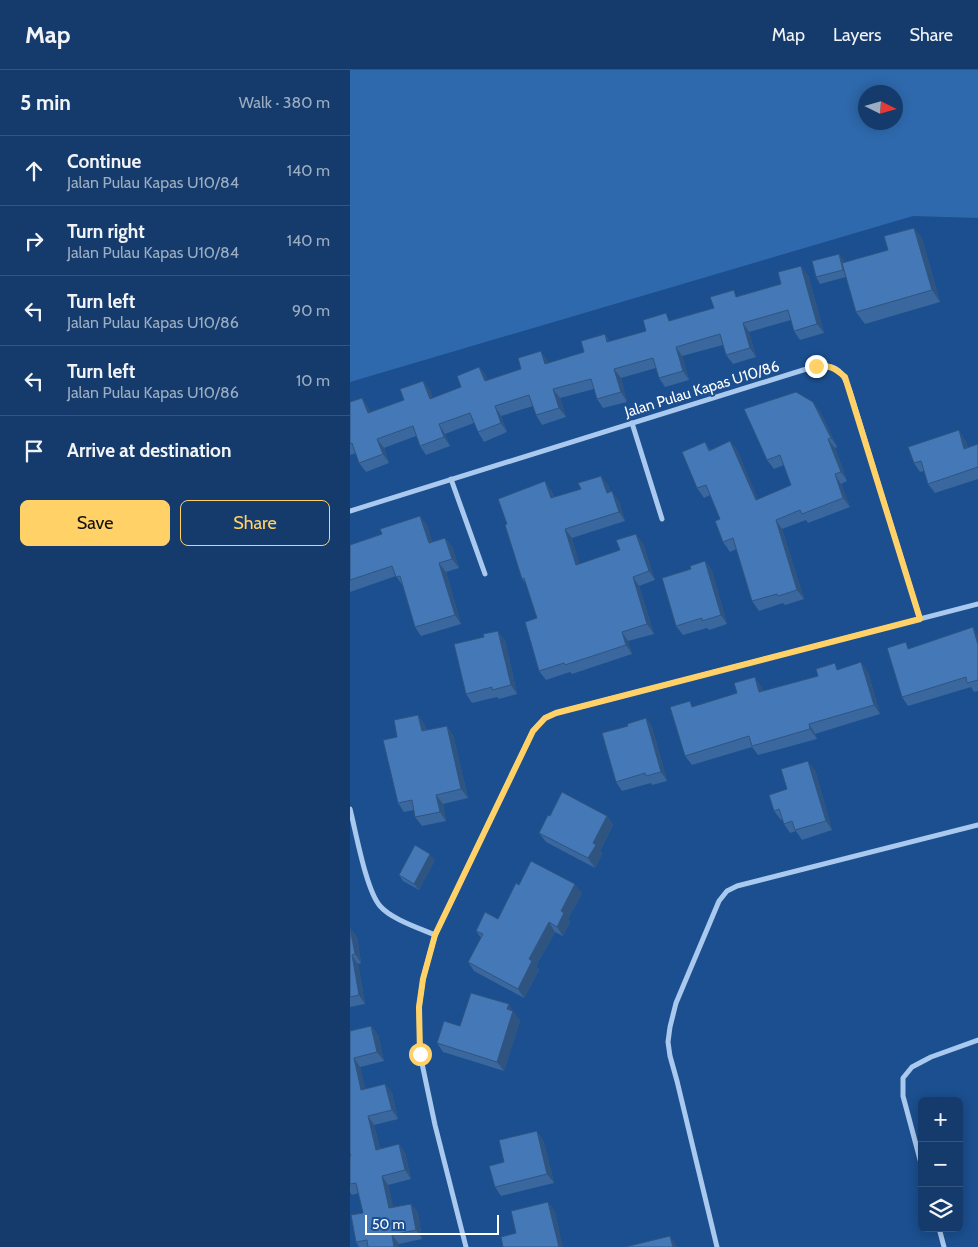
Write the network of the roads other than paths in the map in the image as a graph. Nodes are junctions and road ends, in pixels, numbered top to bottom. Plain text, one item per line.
1 (632, 423) junction
2 (451, 479) junction
3 (350, 511) edge
4 (662, 518) dead end
5 (485, 574) dead end
6 (978, 604) edge
7 (920, 619) junction
8 (350, 809) edge
9 (978, 825) edge
10 (435, 935) junction
11 (978, 1040) edge
12 (918, 1152) edge
13 (940, 1232) edge
14 (466, 1247) edge
15 (717, 1247) edge
16 (944, 1247) edge

1 - 2 street, Jalan Pulau Kapas U10/86
1 - 4 street
1 - 7 street, Jalan Pulau Kapas U10/86
2 - 3 street, Jalan Pulau Kapas U10/86
2 - 5 street
6 - 7 street
7 - 10 street
8 - 10 street
9 - 15 street
10 - 14 street
11 - 12 street
13 - 16 street

